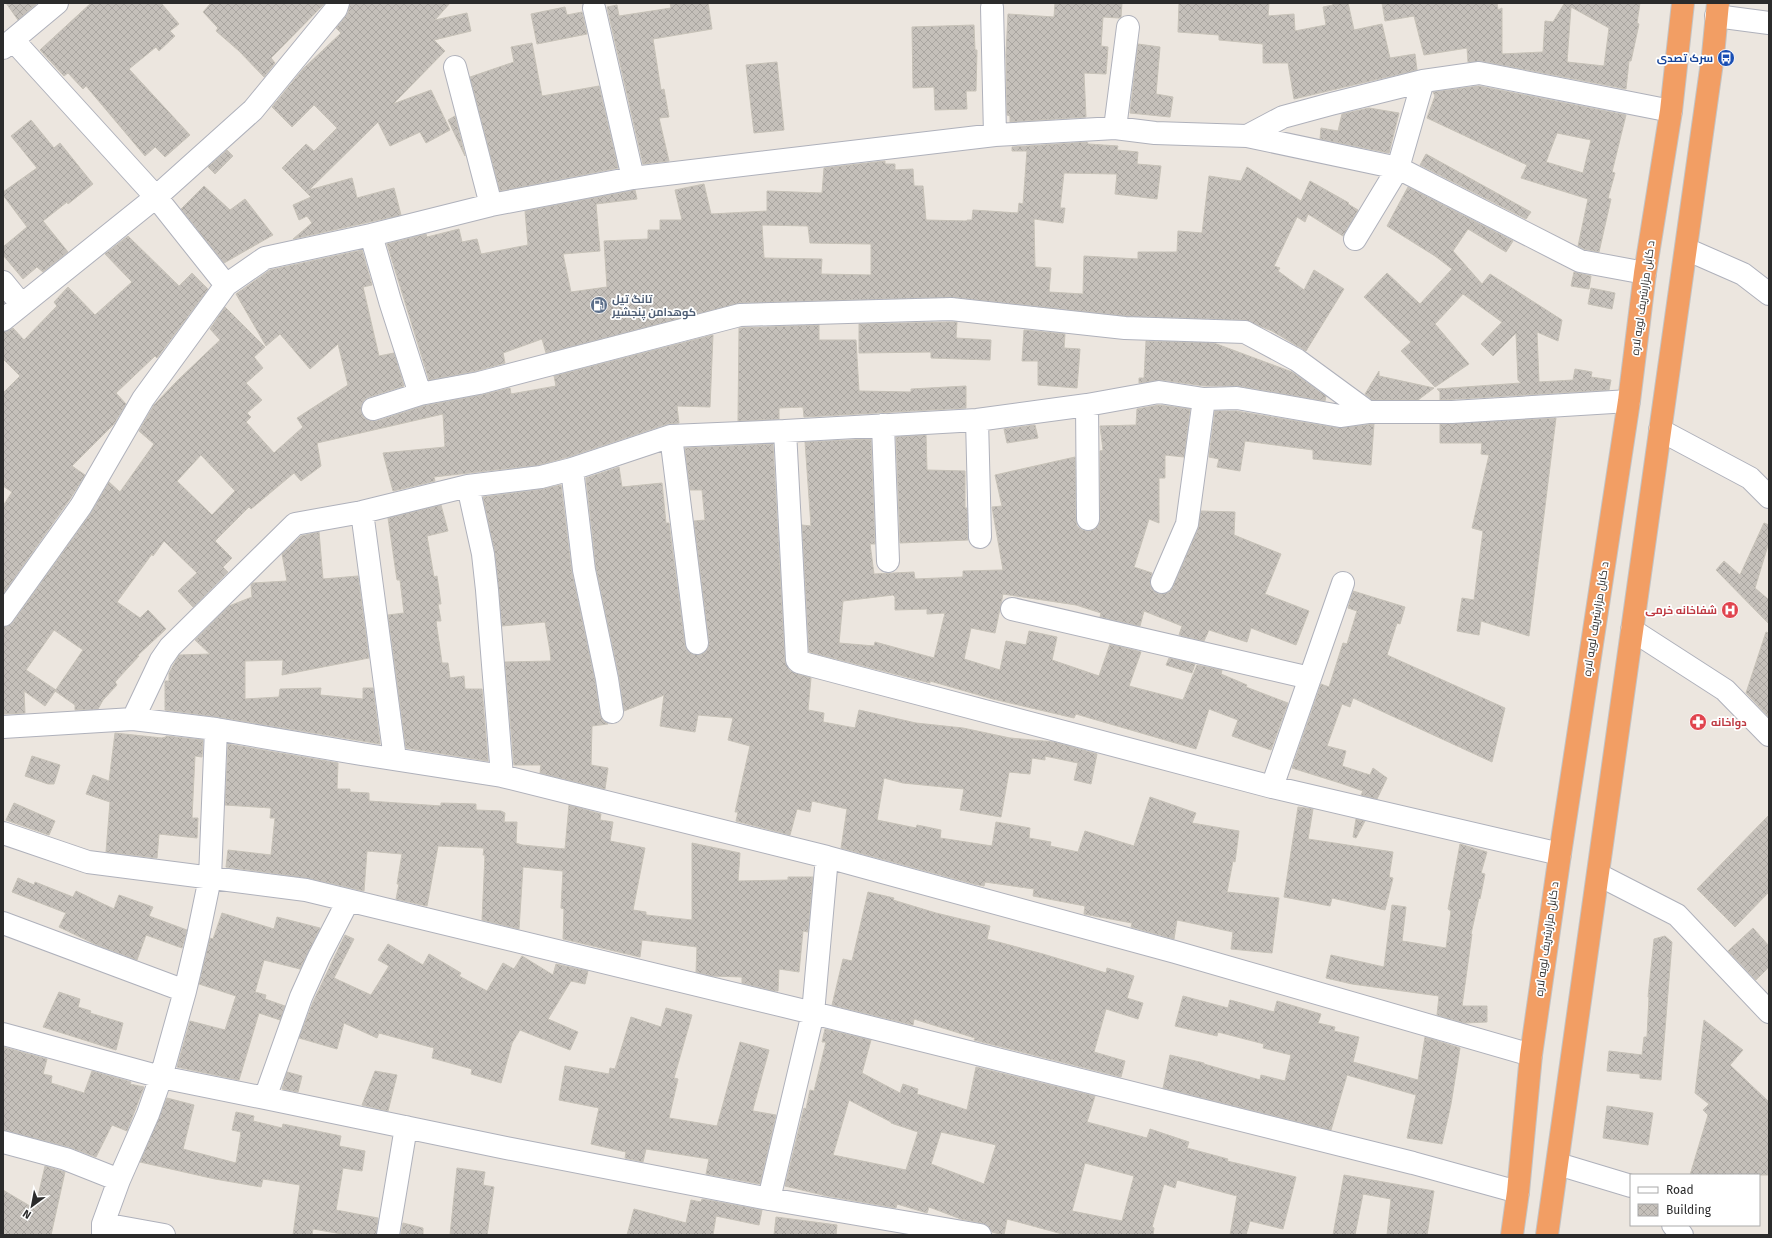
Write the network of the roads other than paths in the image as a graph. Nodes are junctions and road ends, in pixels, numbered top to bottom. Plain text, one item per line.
1 (57, 3) edge
2 (338, 3) edge
3 (1683, 3) edge
4 (992, 7) dead end
5 (594, 8) dead end
6 (1717, 9) edge
7 (1769, 23) edge
8 (1128, 27) dead end
9 (8, 44) edge
10 (455, 67) dead end
11 (1423, 81) junction
12 (1671, 111) junction
13 (1115, 128) junction
14 (994, 136) junction
15 (1247, 136) junction
16 (1398, 168) junction
17 (633, 178) junction
18 (156, 196) junction
19 (491, 206) junction
20 (371, 235) junction
21 (1355, 239) dead end
22 (1686, 249) junction
23 (1645, 273) junction
24 (3, 282) edge
25 (226, 285) junction
26 (1769, 294) edge
27 (21, 304) junction
28 (3, 320) edge
29 (420, 394) junction
30 (1204, 399) junction
31 (1629, 401) junction
32 (1087, 405) junction
33 (373, 409) dead end
34 (1368, 412) junction
35 (977, 420) junction
36 (883, 426) junction
37 (1660, 430) junction
38 (785, 431) junction
39 (671, 436) junction
40 (572, 469) junction
41 (468, 486) junction
42 (1769, 497) edge
43 (362, 512) junction
44 (1088, 519) dead end
45 (980, 537) dead end
46 (888, 562) dead end
47 (1162, 582) dead end
48 (1343, 583) dead end
49 (1012, 609) dead end
50 (3, 616) edge
51 (1632, 630) junction
52 (697, 643) dead end
53 (1310, 678) junction
54 (612, 712) dead end
55 (133, 719) junction
56 (3, 727) edge
57 (216, 729) junction
58 (1769, 735) edge
59 (395, 759) junction
60 (502, 776) junction
61 (1272, 787) junction
62 (3, 833) edge
63 (1560, 854) junction
64 (827, 856) junction
65 (1599, 875) junction
66 (210, 878) junction
67 (348, 901) junction
68 (3, 923) edge
69 (185, 991) junction
70 (1769, 1012) edge
71 (813, 1013) junction
72 (3, 1034) edge
73 (1531, 1055) junction
74 (161, 1077) junction
75 (265, 1098) junction
76 (406, 1127) junction
77 (3, 1142) edge
78 (1558, 1164) junction
79 (119, 1180) junction
80 (1630, 1186) edge
81 (1518, 1192) junction
82 (769, 1199) junction
83 (1674, 1226) edge
84 (103, 1230) edge
85 (164, 1235) edge
86 (388, 1235) edge
87 (980, 1235) edge
88 (1512, 1235) edge
89 (1547, 1235) edge
90 (1682, 1235) edge

1 - 9 street
2 - 18 street
3 - 12 highway, د کابل مزارشریف لویه لاره
4 - 14 street
5 - 17 street
6 - 7 street
6 - 22 highway
8 - 13 street
9 - 18 street
10 - 19 street
11 - 12 street
11 - 15 street
11 - 16 street
12 - 23 highway, د کابل مزارشریف لویه لاره
13 - 14 street
13 - 15 street
14 - 17 street
15 - 16 street
16 - 21 street
16 - 23 street
17 - 19 street
18 - 25 street
18 - 27 street
19 - 20 street
20 - 25 street
20 - 29 street
22 - 26 street
22 - 37 highway
23 - 31 highway, د کابل مزارشریف لویه لاره
24 - 27 street
25 - 50 street
27 - 28 street
29 - 33 street
29 - 34 street
30 - 32 street
30 - 34 street
30 - 47 street
31 - 34 street
31 - 63 highway, د کابل مزارشریف لویه لاره
32 - 35 street
32 - 44 street
35 - 36 street
35 - 45 street
36 - 38 street
36 - 46 street
37 - 42 street
37 - 51 highway
38 - 39 street
38 - 61 street
39 - 40 street
39 - 52 street
40 - 41 street
40 - 54 street
41 - 43 street
41 - 60 street
43 - 55 street
43 - 59 street
48 - 53 street
49 - 53 street
51 - 58 street
51 - 65 highway
53 - 61 street
55 - 56 street
55 - 57 street
57 - 59 street
57 - 66 street
59 - 60 street
60 - 64 street
61 - 63 street
62 - 66 street
63 - 73 highway, د کابل مزارشریف لویه لاره
64 - 71 street
64 - 73 street
65 - 70 street
65 - 78 highway
66 - 67 street
66 - 69 street
67 - 71 street
67 - 75 street
68 - 69 street
69 - 74 street
71 - 81 street
71 - 82 street
72 - 74 street
73 - 81 highway, د کابل مزارشریف لویه لاره
74 - 75 street
74 - 79 street
75 - 76 street
76 - 82 street
76 - 86 street
77 - 79 street
78 - 80 street
78 - 89 highway
79 - 84 street
81 - 88 highway, د کابل مزارشریف لویه لاره
82 - 87 street
83 - 90 street
84 - 85 street

